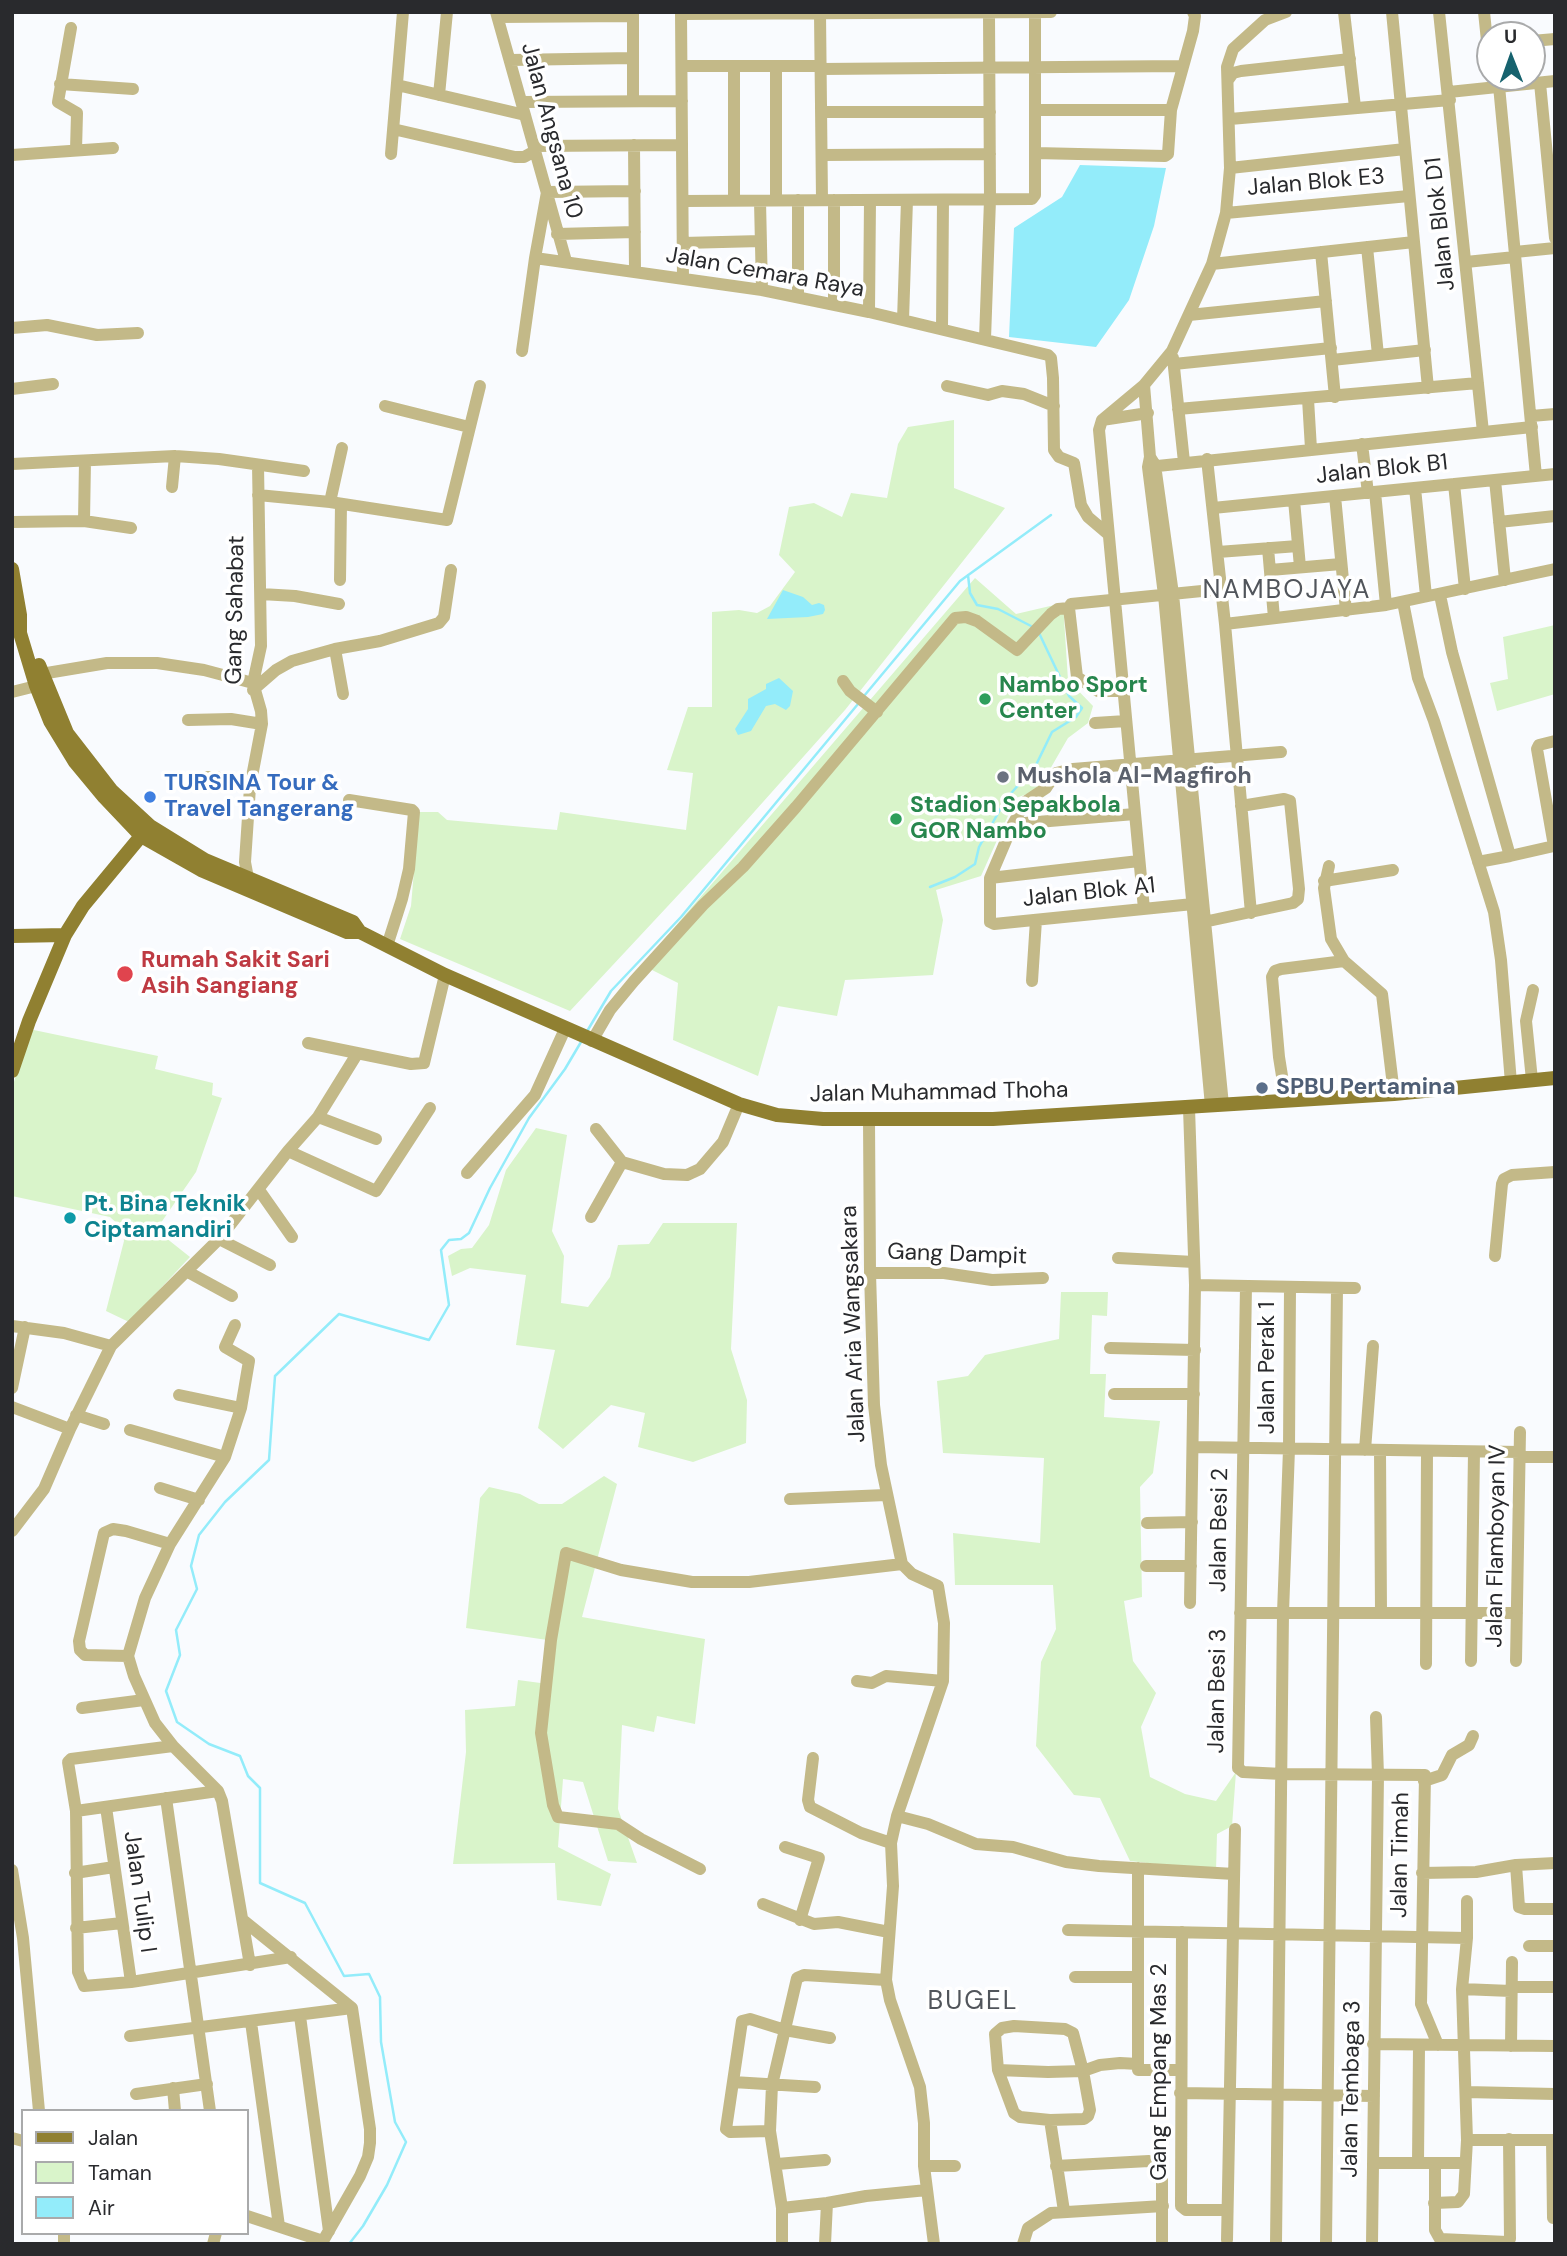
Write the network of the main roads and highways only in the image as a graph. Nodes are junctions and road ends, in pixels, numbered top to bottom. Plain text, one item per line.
1 (12, 569) edge
2 (108, 794) junction
3 (141, 836) junction
4 (203, 865) junction
5 (360, 932) junction
6 (65, 935) junction
7 (12, 936) edge
8 (12, 1072) edge
9 (1555, 1078) edge

1 - 2 main road, Jalan Muhammad Thoha
2 - 3 main road, Jalan Muhammad Thoha
2 - 4 main road, Jalan Muhammad Thoha
3 - 4 main road, Jalan Muhammad Thoha
3 - 6 main road
4 - 5 main road, Jalan Muhammad Thoha
4 - 5 main road, Jalan Muhammad Thoha
5 - 9 main road, Jalan Muhammad Thoha
6 - 7 main road
6 - 8 main road

